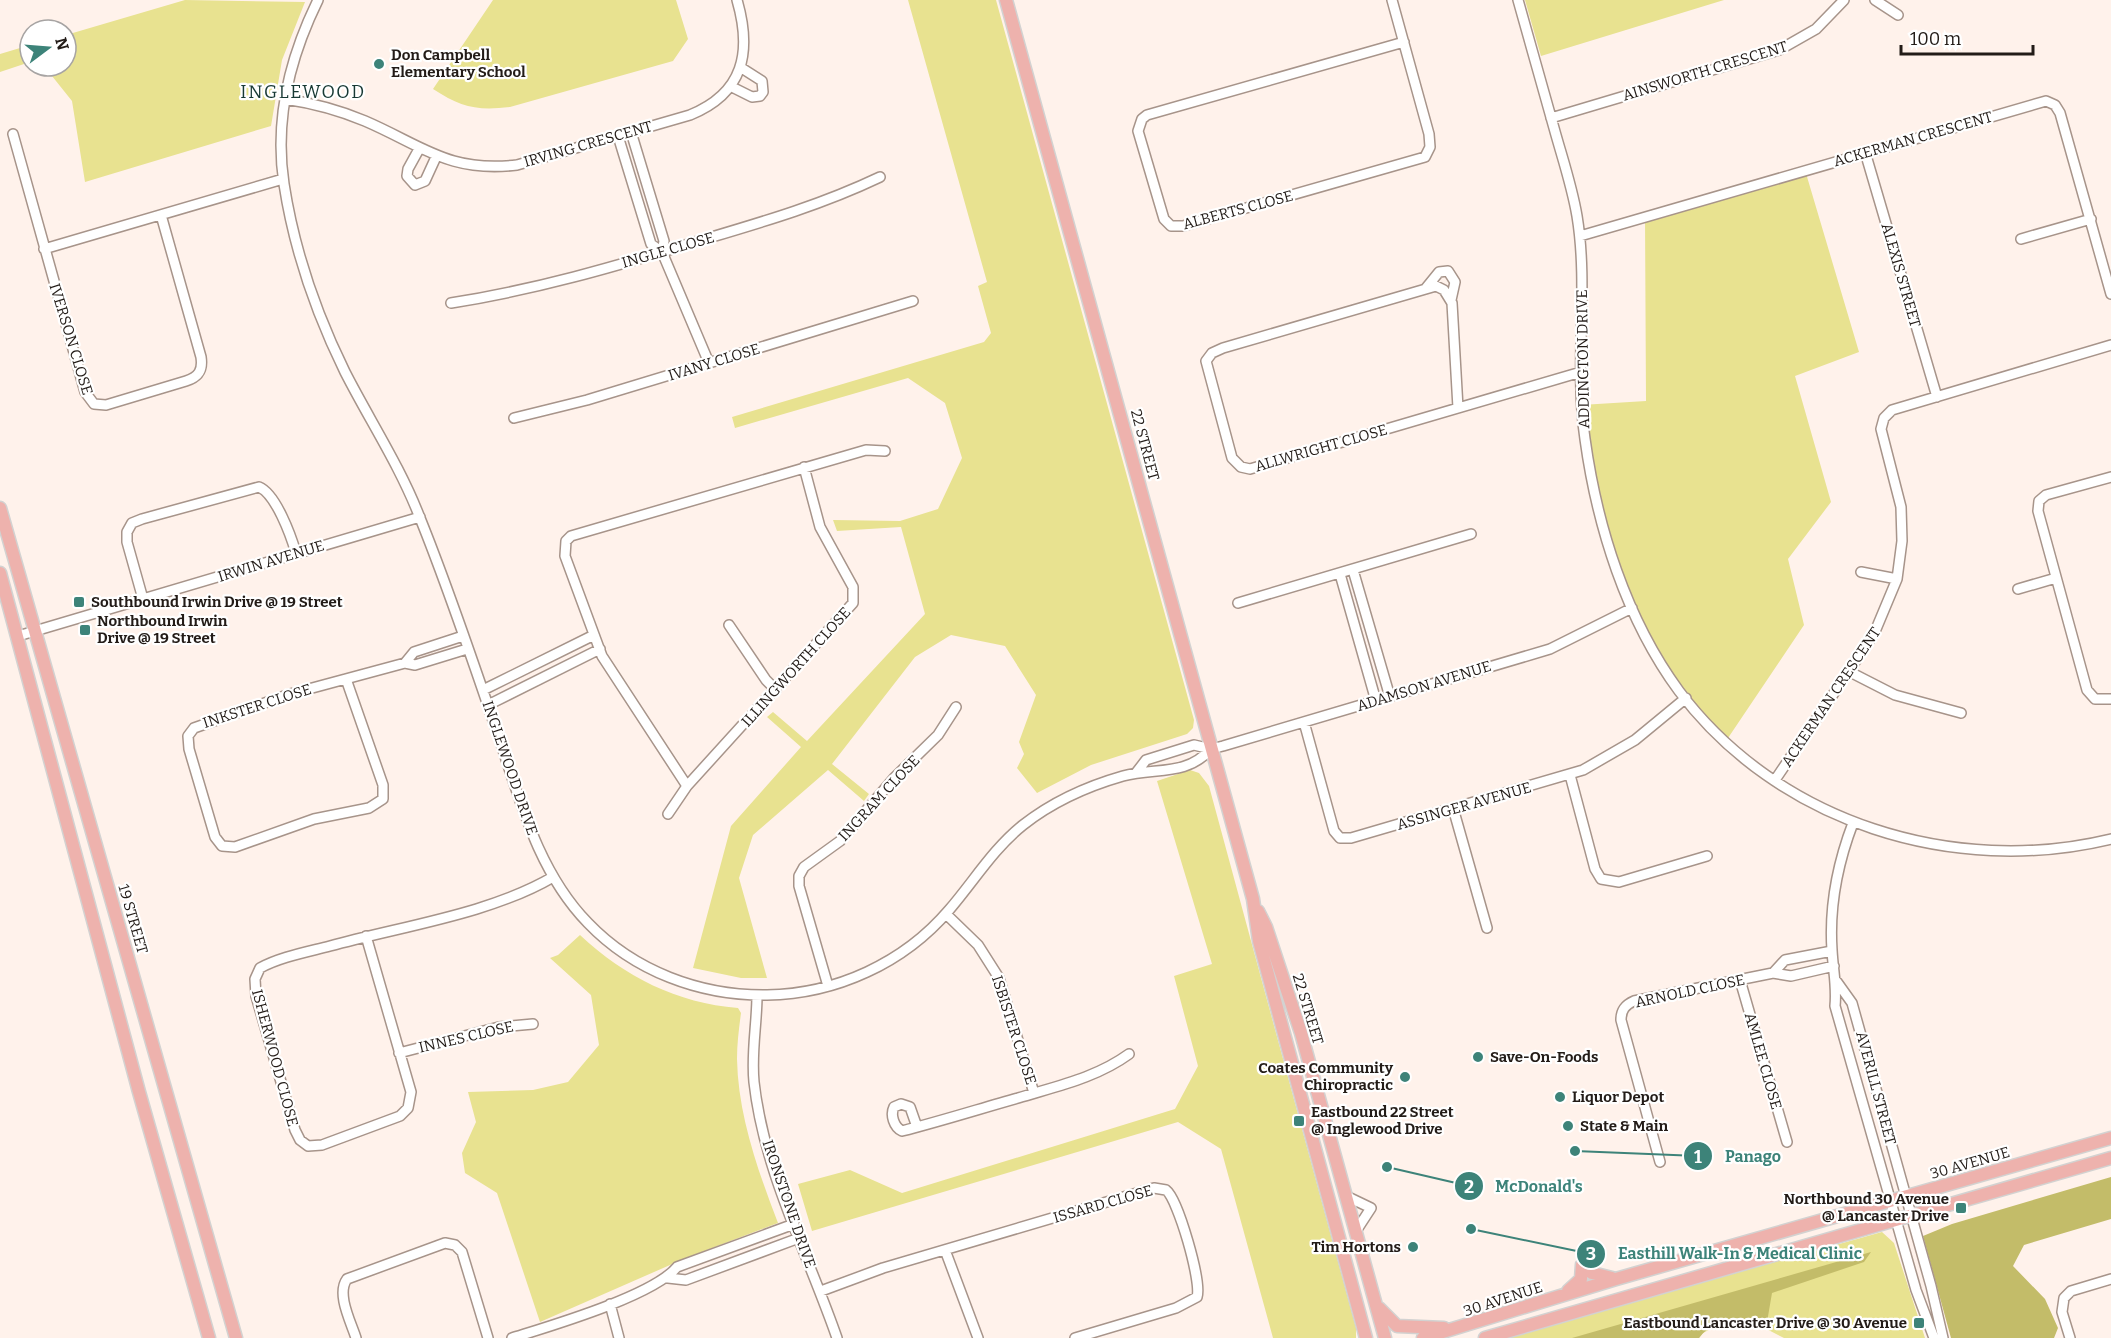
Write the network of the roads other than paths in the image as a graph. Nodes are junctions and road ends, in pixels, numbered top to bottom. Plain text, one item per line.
1 (318, 0) edge
2 (737, 0) edge
3 (1006, 0) edge
4 (1392, 0) edge
5 (1518, 0) edge
6 (1844, 0) edge
7 (1875, 0) edge
8 (1898, 15) dead end
9 (1404, 42) junction
10 (740, 67) junction
11 (730, 86) junction
12 (285, 99) junction
13 (1551, 118) junction
14 (631, 132) junction
15 (14, 134) dead end
16 (618, 136) junction
17 (418, 149) junction
18 (1865, 152) junction
19 (436, 157) junction
20 (880, 177) dead end
21 (283, 179) junction
22 (649, 192) junction
23 (635, 195) junction
24 (161, 215) junction
25 (2091, 219) junction
26 (1580, 236) junction
27 (2021, 239) dead end
28 (44, 249) junction
29 (662, 252) junction
30 (1426, 288) junction
31 (2111, 294) edge
32 (1451, 300) junction
33 (913, 302) dead end
34 (451, 303) dead end
35 (2111, 345) edge
36 (709, 363) junction
37 (1581, 372) junction
38 (1937, 397) junction
39 (1458, 408) junction
40 (514, 418) dead end
41 (885, 451) dead end
42 (804, 467) junction
43 (2111, 477) edge
44 (0, 508) edge
45 (420, 517) junction
46 (1471, 534) dead end
47 (296, 553) junction
48 (1353, 570) junction
49 (1861, 572) dead end
50 (0, 573) edge
51 (1340, 574) junction
52 (2056, 578) junction
53 (1897, 579) junction
54 (2018, 589) dead end
55 (143, 599) junction
56 (1238, 603) dead end
57 (1632, 608) junction
58 (729, 625) dead end
59 (35, 631) junction
60 (594, 635) junction
61 (18, 636) junction
62 (463, 636) junction
63 (467, 649) junction
64 (600, 649) junction
65 (405, 663) junction
66 (1850, 672) junction
67 (346, 679) junction
68 (483, 690) junction
69 (776, 690) junction
70 (1390, 697) junction
71 (1686, 698) junction
72 (2111, 699) edge
73 (1376, 701) junction
74 (488, 705) junction
75 (956, 707) dead end
76 (1960, 713) dead end
77 (1304, 722) junction
78 (1210, 749) junction
79 (1136, 773) junction
80 (1570, 775) junction
81 (1775, 780) junction
82 (687, 786) junction
83 (1453, 808) junction
84 (668, 814) dead end
85 (1853, 823) junction
86 (2111, 839) edge
87 (1707, 856) dead end
88 (553, 877) junction
89 (1253, 899) junction
90 (946, 914) junction
91 (1487, 928) dead end
92 (366, 936) junction
93 (1832, 951) junction
94 (1834, 966) junction
95 (1773, 973) junction
96 (1740, 980) junction
97 (1837, 982) junction
98 (828, 986) junction
99 (757, 995) junction
100 (533, 1024) dead end
101 (399, 1053) junction
102 (1130, 1054) dead end
103 (1034, 1093) junction
104 (917, 1127) dead end
105 (2111, 1138) edge
106 (1787, 1142) dead end
107 (2111, 1158) edge
108 (1660, 1162) dead end
109 (1346, 1196) junction
110 (1906, 1197) junction
111 (1891, 1201) junction
112 (1911, 1215) junction
113 (1896, 1219) junction
114 (794, 1224) junction
115 (1356, 1232) junction
116 (799, 1238) junction
117 (945, 1250) junction
118 (668, 1278) junction
119 (1616, 1279) junction
120 (2111, 1280) edge
121 (821, 1291) junction
122 (1372, 1295) junction
123 (1562, 1295) junction
124 (610, 1304) junction
125 (1460, 1328) junction
126 (209, 1338) edge
127 (236, 1338) edge
128 (356, 1338) edge
129 (488, 1338) edge
130 (512, 1338) edge
131 (619, 1338) edge
132 (837, 1338) edge
133 (978, 1338) edge
134 (1076, 1338) edge
135 (1366, 1338) edge
136 (1385, 1338) edge
137 (1423, 1338) edge
138 (1485, 1338) edge
139 (1934, 1338) edge
140 (1942, 1338) edge
141 (2070, 1338) edge

1 - 12 street, INGLEWOOD DRIVE
2 - 10 street, IRVING CRESCENT
3 - 78 main road, 22 STREET
4 - 9 street, ALBERTS CLOSE
5 - 13 street, ADDINGTON DRIVE
6 - 13 street, AINSWORTH CRESCENT
7 - 8 street
9 - 9 street, ALBERTS CLOSE
10 - 11 street, IRVING CRESCENT
10 - 11 street
11 - 14 street, IRVING CRESCENT
12 - 17 street, IRVING CRESCENT
12 - 21 street, INGLEWOOD DRIVE
13 - 26 street, ADDINGTON DRIVE
14 - 16 street, IRVING CRESCENT
14 - 22 street
15 - 28 street, IVERSON CLOSE
16 - 19 street, IRVING CRESCENT
16 - 23 street
17 - 19 street, IRVING CRESCENT
17 - 19 street
18 - 25 street, ACKERMAN CRESCENT
18 - 26 street, ACKERMAN CRESCENT
18 - 38 street, ALEXIS STREET
20 - 29 street, INGLE CLOSE
21 - 24 street
21 - 45 street, INGLEWOOD DRIVE
22 - 23 street
22 - 29 street
23 - 29 street
24 - 28 street
24 - 28 street, IVERSON CLOSE
25 - 27 street
25 - 31 street, ACKERMAN CRESCENT
26 - 37 street, ADDINGTON DRIVE
29 - 34 street, INGLE CLOSE
29 - 36 street
30 - 32 street
30 - 32 street, ALLWRIGHT CLOSE
30 - 39 street, ALLWRIGHT CLOSE
32 - 39 street, ALLWRIGHT CLOSE
33 - 36 street, IVANY CLOSE
35 - 38 street, ACKERMAN CRESCENT
36 - 40 street, IVANY CLOSE
37 - 39 street, ALLWRIGHT CLOSE
37 - 57 street, ADDINGTON DRIVE
38 - 53 street, ACKERMAN CRESCENT
41 - 42 street
42 - 60 street
42 - 69 street, ILLINGWORTH CLOSE
43 - 52 street
44 - 59 main road, 19 STREET
45 - 47 street, IRWIN AVENUE
45 - 62 street, INGLEWOOD DRIVE
46 - 48 street
47 - 55 street, IRWIN AVENUE
47 - 55 street
48 - 51 street
48 - 70 street
49 - 53 street
50 - 61 main road
51 - 56 street
51 - 73 street
52 - 54 street
52 - 72 street
53 - 66 street, ACKERMAN CRESCENT
55 - 59 street, IRWIN AVENUE
57 - 70 street, ADAMSON AVENUE
57 - 71 street, ADDINGTON DRIVE
58 - 69 street
59 - 61 street, IRWIN AVENUE
59 - 127 main road, 19 STREET
60 - 64 street
60 - 68 street
61 - 126 main road
62 - 63 street, INGLEWOOD DRIVE
62 - 65 street, INKSTER CLOSE
63 - 65 street, INKSTER CLOSE
63 - 68 street, INGLEWOOD DRIVE
64 - 74 street
64 - 82 street
65 - 67 street, INKSTER CLOSE
66 - 76 street
66 - 81 street, ACKERMAN CRESCENT
67 - 67 street, INKSTER CLOSE
68 - 74 street, INGLEWOOD DRIVE
69 - 82 street, ILLINGWORTH CLOSE
70 - 73 street, ADAMSON AVENUE
71 - 80 street, ASSINGER AVENUE
71 - 81 street, ADDINGTON DRIVE
73 - 77 street, ADAMSON AVENUE
74 - 88 street, INGLEWOOD DRIVE
75 - 98 street, INGRAM CLOSE
77 - 78 street, ADAMSON AVENUE
77 - 83 street, ASSINGER AVENUE
78 - 79 street, INGLEWOOD DRIVE
78 - 79 street, INGLEWOOD DRIVE
78 - 89 main road, 22 STREET
79 - 90 street, INGLEWOOD DRIVE
80 - 83 street, ASSINGER AVENUE
80 - 87 street
81 - 85 street, ADDINGTON DRIVE
82 - 84 street, ILLINGWORTH CLOSE
83 - 91 street
85 - 86 street, ADDINGTON DRIVE
85 - 93 street, AVERILL STREET
88 - 92 street, ISHERWOOD CLOSE
88 - 99 street, INGLEWOOD DRIVE
89 - 109 main road, 22 STREET
89 - 135 main road, 22 STREET
90 - 98 street, INGLEWOOD DRIVE
90 - 103 street, ISBISTER CLOSE
92 - 101 street, ISHERWOOD CLOSE
92 - 101 street, ISHERWOOD CLOSE
93 - 94 street, AVERILL STREET
93 - 95 street, ARNOLD CLOSE
94 - 95 street, ARNOLD CLOSE
94 - 97 street, AVERILL STREET
95 - 96 street, ARNOLD CLOSE
96 - 106 street, AMLEE CLOSE
96 - 108 street, ARNOLD CLOSE
97 - 110 street, AVERILL STREET
97 - 111 street, AVERILL STREET
98 - 99 street, INGLEWOOD DRIVE
99 - 114 street, IRONSTONE DRIVE
100 - 101 street, INNES CLOSE
102 - 103 street, ISBISTER CLOSE
103 - 104 street, ISBISTER CLOSE
105 - 110 main road, 30 AVENUE
107 - 112 main road, 30 AVENUE
109 - 115 main road, 22 STREET
109 - 115 street
110 - 111 main road, 30 AVENUE
110 - 112 street, AVERILL STREET
111 - 113 street, AVERILL STREET
111 - 119 main road, 30 AVENUE
112 - 113 main road, 30 AVENUE
112 - 140 street, AVERILL STREET
113 - 138 main road, 30 AVENUE
113 - 139 street, AVERILL STREET
114 - 116 street, IRONSTONE DRIVE
114 - 118 street
115 - 122 main road, 22 STREET
116 - 118 street
116 - 121 street, IRONSTONE DRIVE
117 - 121 street, ISSARD CLOSE
117 - 133 street
117 - 134 street, ISSARD CLOSE
118 - 124 street
119 - 123 main road, 30 AVENUE
119 - 123 main road
120 - 141 street
121 - 132 street, IRONSTONE DRIVE
122 - 125 main road
122 - 136 main road, 22 STREET
123 - 125 main road, 30 AVENUE
124 - 130 street
124 - 131 street
125 - 137 main road, 30 AVENUE
128 - 129 street

